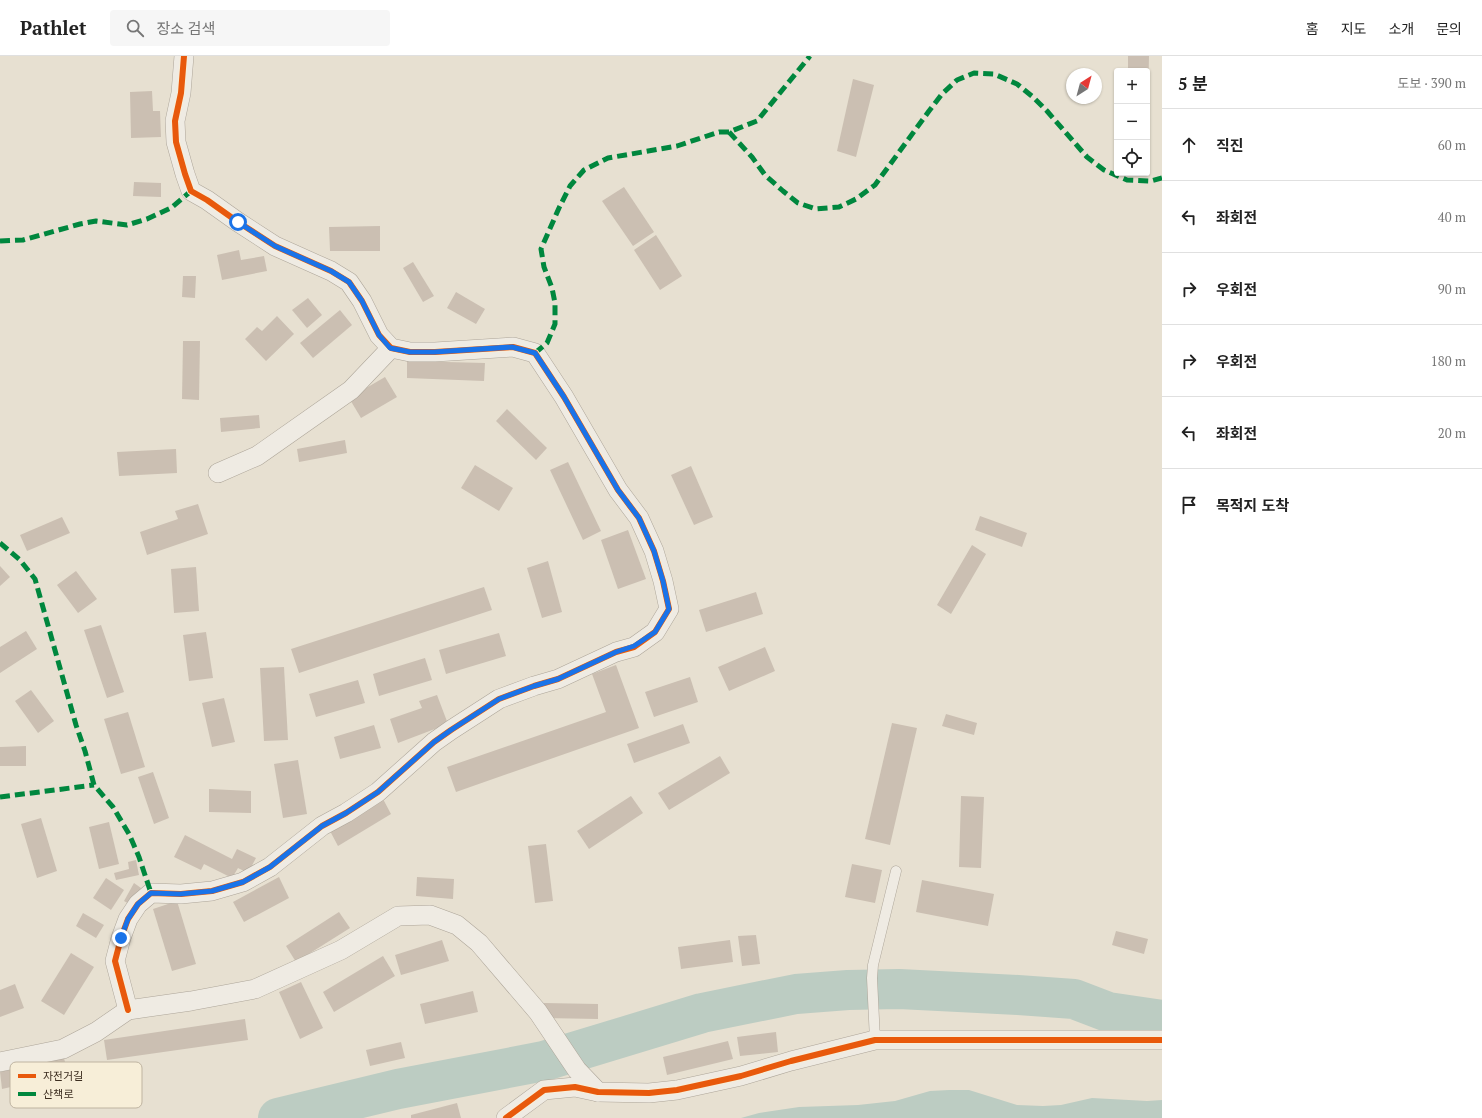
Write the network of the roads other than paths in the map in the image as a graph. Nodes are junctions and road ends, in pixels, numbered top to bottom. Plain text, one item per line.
1 (184, 56) edge
2 (390, 348) junction
3 (218, 473) dead end
4 (896, 871) dead end
5 (128, 1010) junction
6 (875, 1040) junction
7 (1162, 1040) edge
8 (0, 1062) edge
9 (598, 1092) junction
10 (506, 1118) edge

1 - 2 street
2 - 3 street
2 - 5 street
4 - 6 lane
5 - 8 street
5 - 9 street
6 - 7 street
6 - 9 street
9 - 10 street

